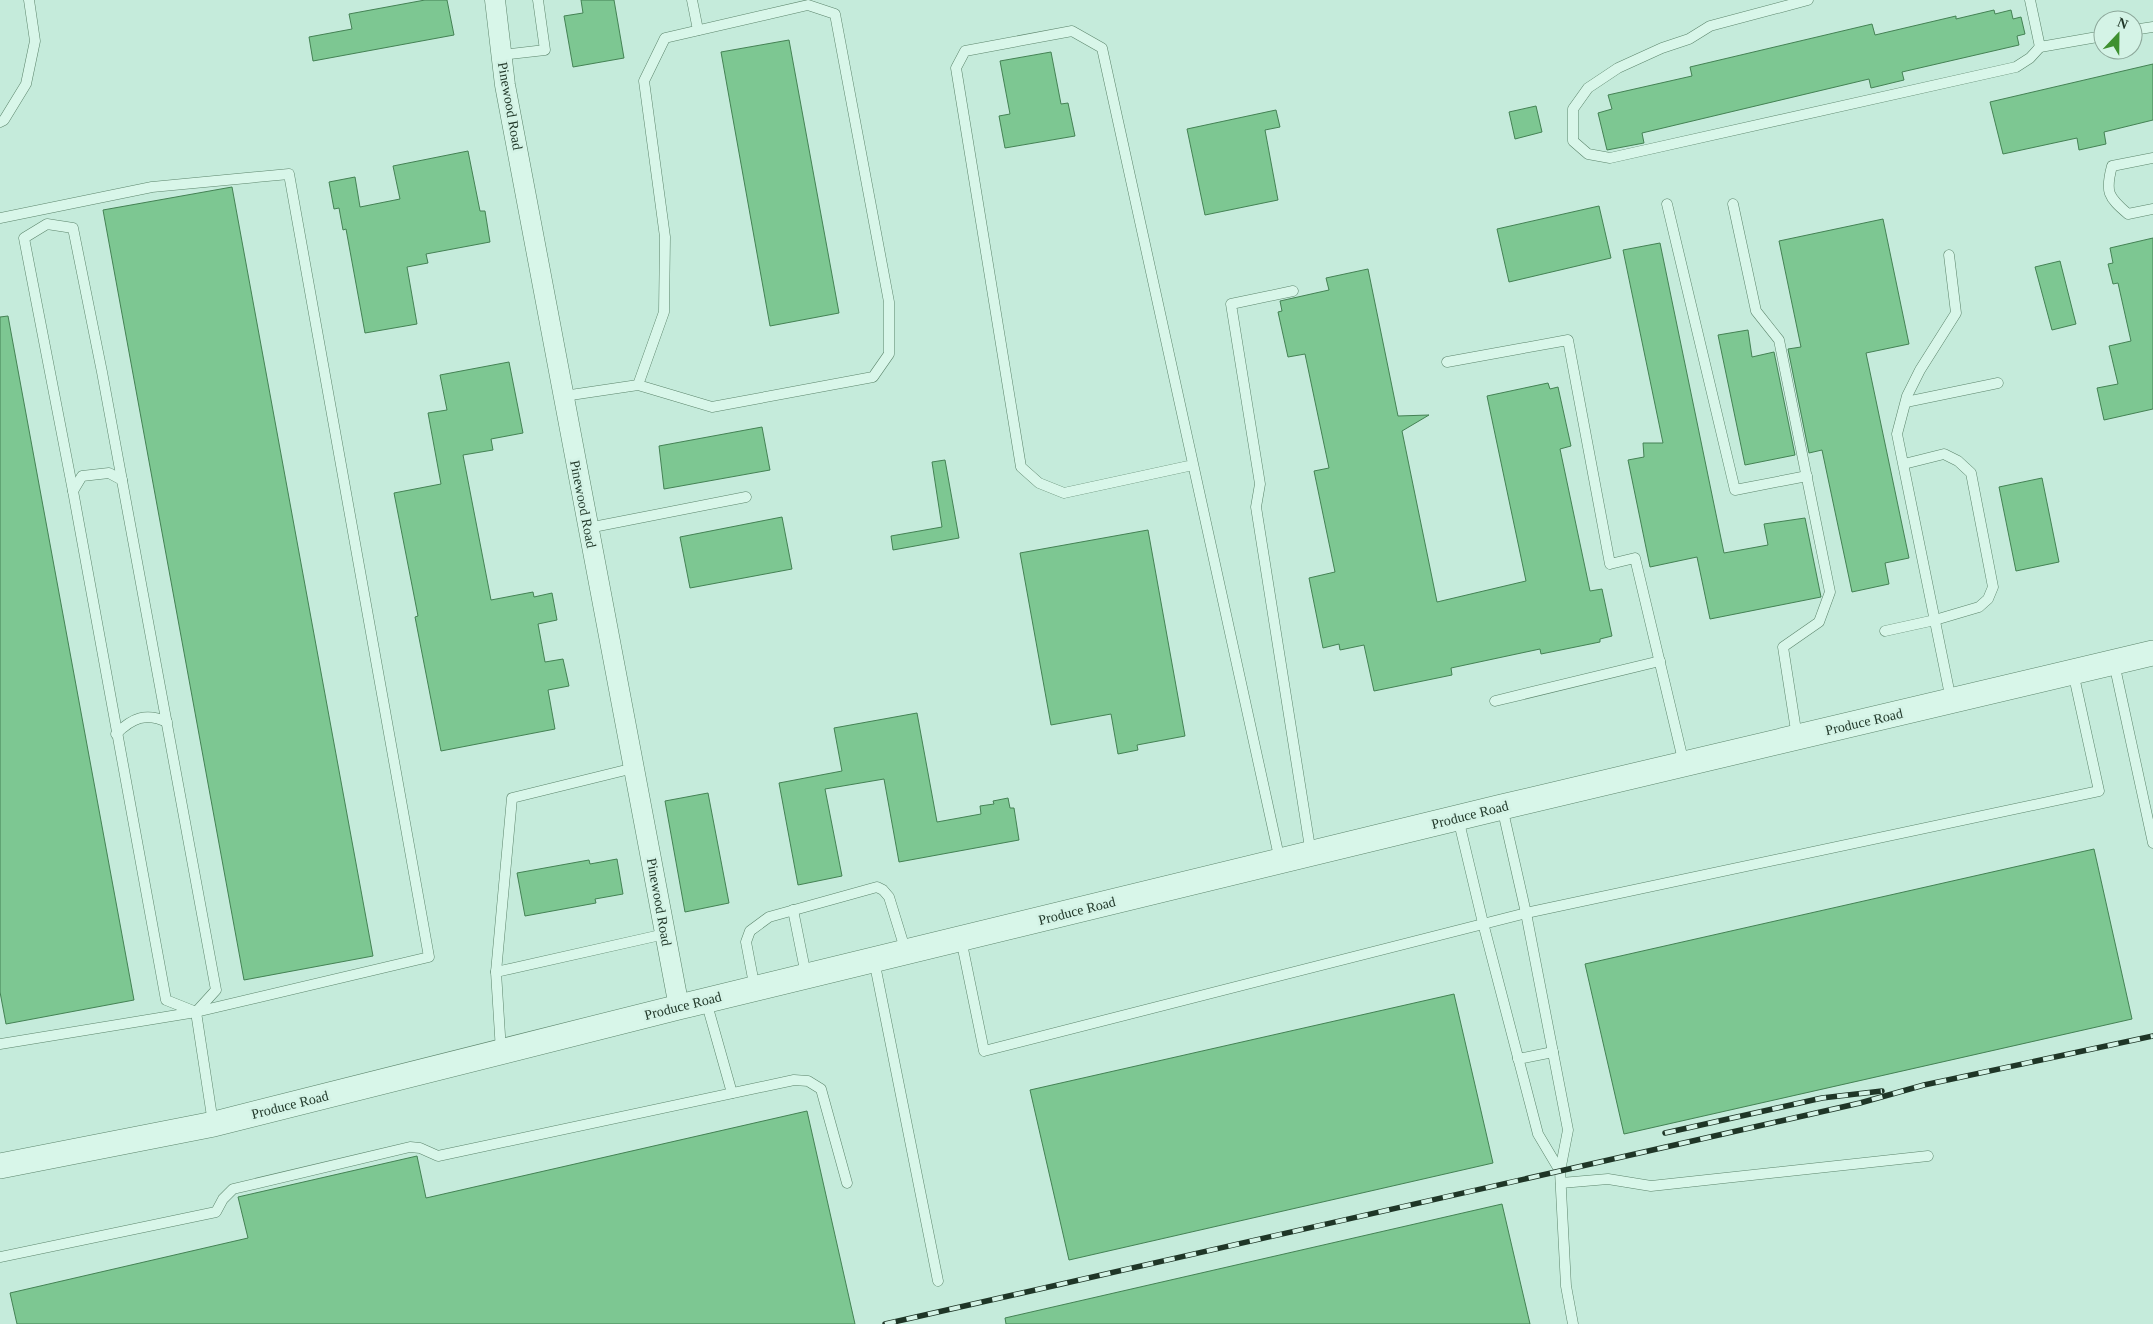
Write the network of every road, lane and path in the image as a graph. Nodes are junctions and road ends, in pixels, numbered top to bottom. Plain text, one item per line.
1 (28, 0) edge
2 (495, 0) edge
3 (538, 0) edge
4 (692, 0) edge
5 (1808, 0) edge
6 (2030, 0) edge
7 (698, 30) junction
8 (2093, 38) edge
9 (2040, 48) junction
10 (501, 55) junction
11 (0, 122) edge
12 (2153, 158) edge
13 (1667, 204) dead end
14 (1733, 204) dead end
15 (44, 209) junction
16 (2153, 209) edge
17 (0, 218) edge
18 (47, 224) junction
19 (1949, 256) dead end
20 (1293, 291) dead end
21 (1447, 362) dead end
22 (1998, 383) dead end
23 (638, 385) junction
24 (564, 396) junction
25 (1906, 402) junction
26 (1904, 464) junction
27 (1193, 465) junction
28 (1807, 476) junction
29 (122, 480) junction
30 (73, 491) junction
31 (746, 497) dead end
32 (588, 528) junction
33 (1935, 620) junction
34 (1885, 630) dead end
35 (2153, 653) edge
36 (1660, 661) junction
37 (2114, 662) junction
38 (2073, 672) junction
39 (1496, 701) dead end
40 (1951, 701) junction
41 (167, 722) junction
42 (116, 734) junction
43 (1797, 738) junction
44 (1684, 765) junction
45 (634, 768) junction
46 (1502, 807) junction
47 (1458, 818) junction
48 (2153, 843) edge
49 (1311, 855) junction
50 (1280, 862) junction
51 (793, 910) junction
52 (1526, 913) junction
53 (1483, 923) junction
54 (665, 934) junction
55 (961, 939) junction
56 (906, 952) junction
57 (874, 960) junction
58 (496, 972) junction
59 (806, 976) junction
60 (755, 988) junction
61 (706, 1000) junction
62 (679, 1007) junction
63 (196, 1012) junction
64 (0, 1044) edge
65 (501, 1052) junction
66 (1553, 1052) junction
67 (1518, 1059) junction
68 (732, 1093) junction
69 (214, 1124) junction
70 (1928, 1156) dead end
71 (0, 1166) edge
72 (1560, 1171) junction
73 (847, 1183) dead end
74 (1561, 1184) junction
75 (0, 1257) edge
76 (938, 1281) dead end
77 (1573, 1324) edge

1 - 11 lane
2 - 10 street, Pinewood Road
3 - 10 lane
4 - 7 lane
5 - 9 lane
6 - 9 lane
7 - 23 lane
7 - 23 lane
8 - 9 lane
10 - 24 street, Pinewood Road
12 - 16 lane
13 - 28 lane
14 - 28 lane
15 - 17 lane
15 - 18 lane
15 - 63 lane
18 - 29 lane
18 - 30 lane
19 - 25 lane
20 - 49 lane
21 - 36 lane
22 - 25 lane
23 - 24 lane
24 - 32 street, Pinewood Road
25 - 26 lane
26 - 33 lane
26 - 33 lane
27 - 27 lane
27 - 50 lane
28 - 43 lane
29 - 30 lane
29 - 41 lane
30 - 42 lane
31 - 32 lane
32 - 45 street, Pinewood Road
33 - 34 lane
33 - 40 lane
35 - 37 street, Produce Road
36 - 39 lane
36 - 44 lane
37 - 38 street, Produce Road
37 - 48 lane
38 - 40 street, Produce Road
38 - 52 lane
40 - 43 street, Produce Road
41 - 42 lane
41 - 63 lane
42 - 63 lane
43 - 44 street, Produce Road
44 - 46 street, Produce Road
45 - 54 street, Pinewood Road
45 - 58 lane
46 - 47 street, Produce Road
46 - 52 lane
47 - 49 street, Produce Road
47 - 53 lane
49 - 50 street, Produce Road
50 - 55 street, Produce Road
51 - 56 lane
51 - 59 lane
51 - 60 lane
52 - 53 lane
52 - 66 lane
53 - 55 lane
53 - 67 lane
54 - 58 lane
54 - 62 street, Pinewood Road
55 - 56 street, Produce Road
56 - 57 street, Produce Road
57 - 59 street, Produce Road
57 - 76 lane
58 - 65 lane
59 - 60 street, Produce Road
60 - 61 street, Produce Road
61 - 62 street, Produce Road
61 - 68 lane
62 - 65 street, Produce Road
63 - 64 lane
63 - 69 lane
65 - 69 street, Produce Road
66 - 67 lane
66 - 72 lane
67 - 72 lane
68 - 73 lane
68 - 75 lane
69 - 71 street, Produce Road
70 - 74 lane
72 - 74 lane
74 - 77 lane

